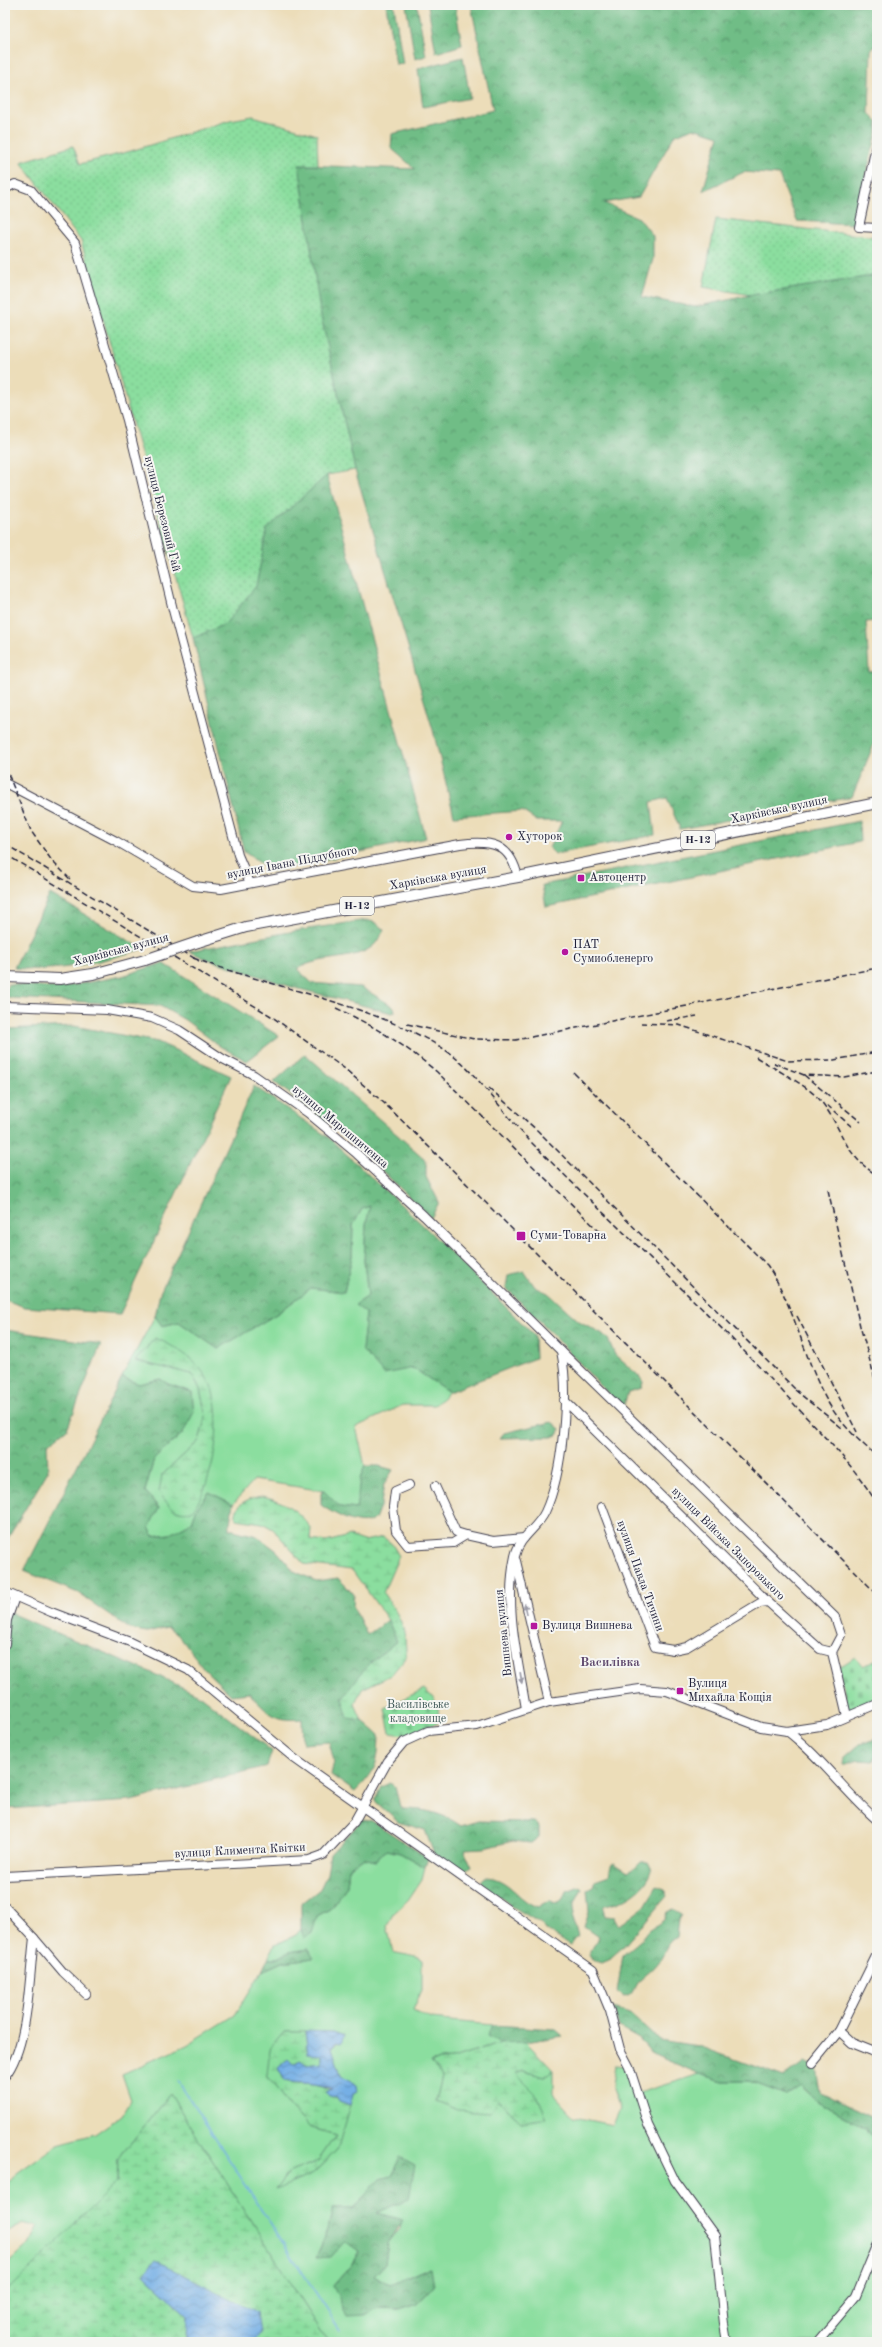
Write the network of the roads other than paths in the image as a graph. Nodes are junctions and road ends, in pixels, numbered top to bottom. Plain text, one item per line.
1 (877, 141) edge
2 (5, 189) edge
3 (877, 228) edge
4 (5, 783) edge
5 (877, 803) edge
6 (518, 876) junction
7 (250, 883) junction
8 (5, 977) edge
9 (5, 1006) edge
10 (562, 1351) junction
11 (564, 1400) junction
12 (409, 1485) dead end
13 (435, 1486) dead end
14 (602, 1507) dead end
15 (466, 1535) junction
16 (524, 1538) junction
17 (515, 1556) junction
18 (5, 1592) edge
19 (15, 1597) junction
20 (768, 1602) junction
21 (5, 1644) edge
22 (832, 1652) junction
23 (549, 1702) junction
24 (877, 1704) edge
25 (526, 1709) junction
26 (847, 1716) junction
27 (786, 1731) junction
28 (364, 1807) junction
29 (877, 1820) edge
30 (5, 1876) edge
31 (5, 1907) edge
32 (34, 1938) junction
33 (877, 1954) edge
34 (86, 1994) dead end
35 (839, 2031) junction
36 (877, 2053) edge
37 (813, 2063) dead end
38 (5, 2076) edge
39 (877, 2245) edge
40 (727, 2342) edge
41 (817, 2342) edge

1 - 3 street
2 - 7 street, вулиця Березовий Гай
4 - 7 street, вулиця Івана Піддубного
5 - 6 main road, Харківська вулиця / Н-12
6 - 7 street, вулиця Івана Піддубного
6 - 8 main road, Харківська вулиця / Н-12, bridge
9 - 10 street, вулиця Мирошниченка
10 - 11 street
10 - 22 street, вулиця Мирошниченка
11 - 16 street, Вишнева вулиця
11 - 20 street, вулиця Війська Запорозького
12 - 15 street
13 - 15 street
14 - 20 street, вулиця Павла Тичини
15 - 16 street
16 - 17 street, Вишнева вулиця
23 -> 17 street
17 -> 25 street, Вишнева вулиця
18 - 19 street
19 - 21 street
19 - 28 street
20 - 22 street, вулиця Війська Запорозького
22 - 26 street
23 - 25 street, вулиця Климента Квітки
23 - 27 street, вулиця Климента Квітки
24 - 26 street
25 - 28 street, вулиця Климента Квітки
26 - 27 street
27 - 29 street
28 - 30 street, вулиця Климента Квітки
28 - 40 street
31 - 32 street
32 - 34 street
32 - 38 street
33 - 35 street
35 - 36 street
35 - 37 street
39 - 41 street

